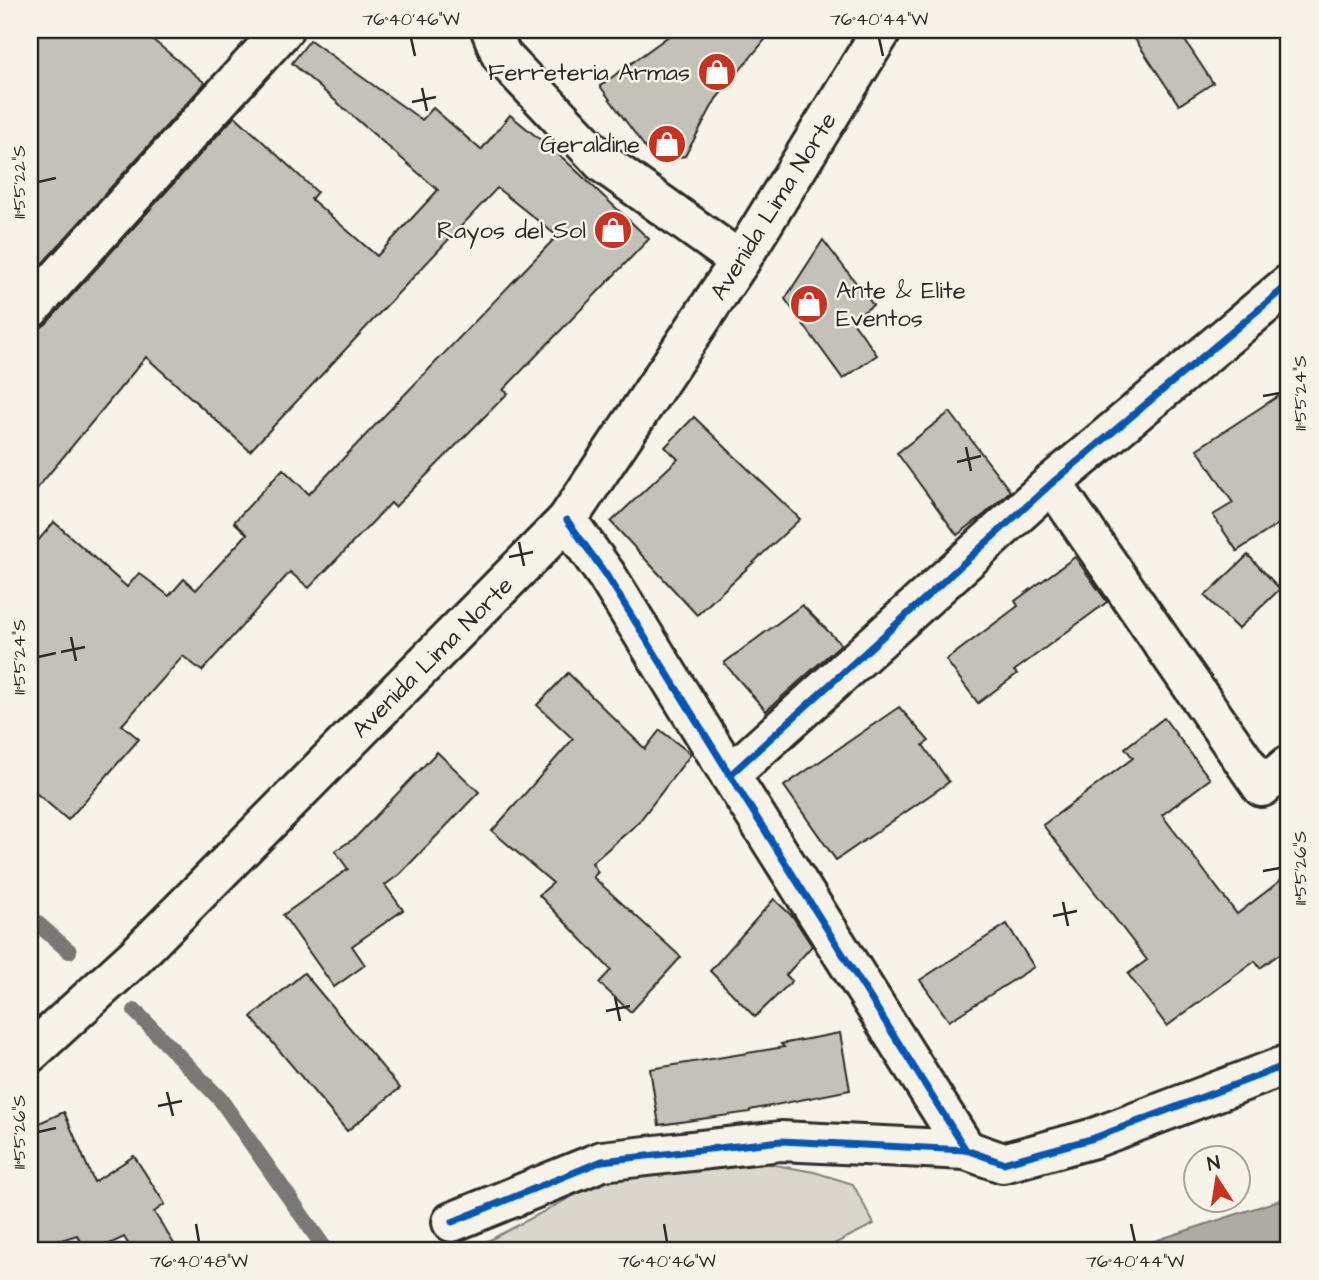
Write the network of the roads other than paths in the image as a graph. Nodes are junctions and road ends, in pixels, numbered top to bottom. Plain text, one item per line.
1 (284, 30) edge
2 (882, 30) edge
3 (504, 38) edge
4 (740, 261) junction
5 (1289, 284) edge
6 (30, 309) edge
7 (1052, 483) junction
8 (567, 520) junction
9 (1289, 765) edge
10 (730, 775) junction
11 (30, 1053) edge
12 (1289, 1064) edge
13 (965, 1150) junction
14 (452, 1222) dead end

1 - 6 main road
2 - 4 main road, Avenida Lima Norte
3 - 4 main road
4 - 8 main road, Avenida Lima Norte
5 - 7 main road
7 - 9 main road
7 - 10 main road
8 - 10 main road
8 - 11 main road, Avenida Lima Norte
10 - 13 main road
12 - 13 main road
13 - 14 main road

